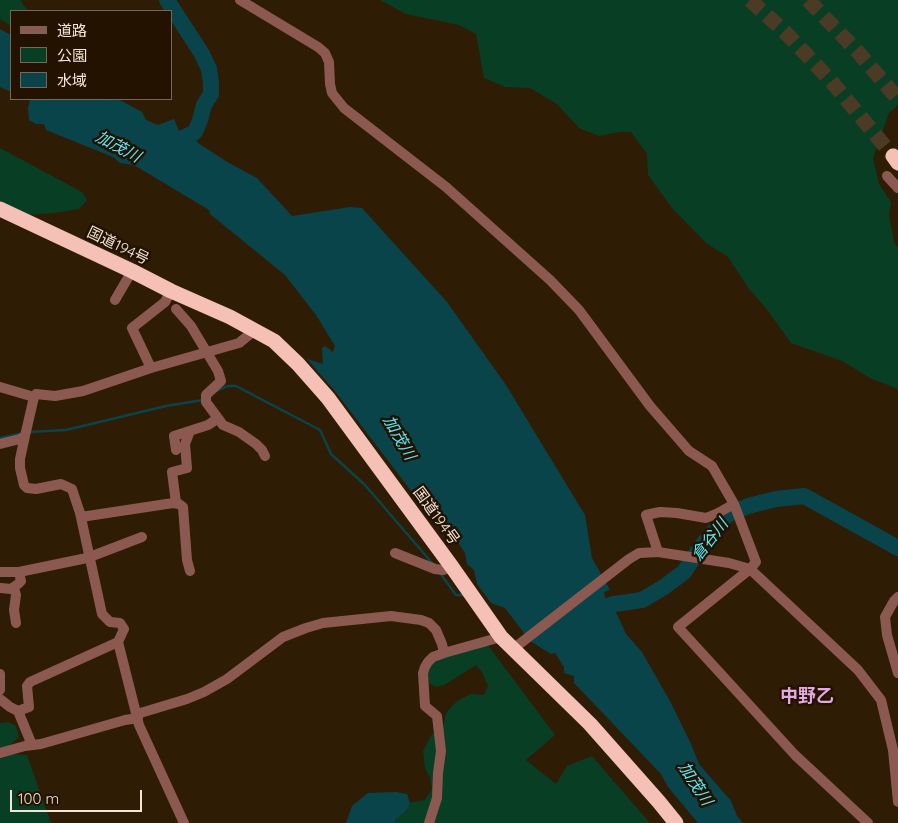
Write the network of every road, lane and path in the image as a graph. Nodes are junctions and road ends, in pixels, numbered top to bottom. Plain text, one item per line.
1 (240, 0) edge
2 (887, 176) dead end
3 (898, 188) edge
4 (0, 209) edge
5 (132, 271) junction
6 (170, 291) junction
7 (115, 300) dead end
8 (176, 309) dead end
9 (255, 330) junction
10 (206, 352) junction
11 (151, 368) junction
12 (0, 387) edge
13 (34, 396) junction
14 (218, 419) junction
15 (190, 431) junction
16 (25, 436) junction
17 (0, 444) edge
18 (176, 450) dead end
19 (265, 456) dead end
20 (176, 503) junction
21 (734, 504) junction
22 (81, 517) junction
23 (142, 537) dead end
24 (658, 552) junction
25 (395, 553) dead end
26 (90, 556) junction
27 (452, 567) junction
28 (750, 569) junction
29 (190, 571) dead end
30 (0, 572) edge
31 (19, 572) junction
32 (1, 588) edge
33 (14, 588) junction
34 (898, 597) edge
35 (16, 623) dead end
36 (501, 637) junction
37 (118, 642) junction
38 (516, 647) junction
39 (444, 653) junction
40 (898, 673) edge
41 (0, 674) edge
42 (0, 690) edge
43 (0, 699) edge
44 (18, 711) junction
45 (137, 716) junction
46 (32, 745) junction
47 (895, 747) edge
48 (0, 753) edge
49 (898, 802) edge
50 (184, 823) edge
51 (429, 823) edge
52 (676, 823) edge
53 (868, 823) edge

1 - 21 street
2 - 3 street
4 - 5 highway, 国道194号
5 - 6 highway, 国道194号
5 - 7 street
6 - 9 highway, 国道194号
6 - 11 street
8 - 10 street
9 - 10 street
9 - 27 highway, 国道194号
10 - 11 street
10 - 14 street
11 - 13 street
12 - 13 street
13 - 16 street
14 - 15 street
14 - 19 street
15 - 18 street
15 - 20 street
16 - 17 street
16 - 22 street
20 - 22 street
20 - 29 street
21 - 24 street
21 - 28 street
22 - 26 street
23 - 26 street
24 - 28 street
24 - 38 street
25 - 27 street
26 - 31 street
26 - 37 street
27 - 36 highway, 国道194号
28 - 47 street
28 - 53 street
30 - 31 street
31 - 33 street
32 - 33 street
33 - 35 street
34 - 40 street
36 - 38 highway, 国道194号
36 - 39 street
37 - 44 street
37 - 45 street
38 - 52 highway, 国道194号
39 - 45 street
39 - 51 street
41 - 42 street
43 - 44 street
44 - 46 street
45 - 46 street
45 - 50 street
46 - 48 street
47 - 49 street

